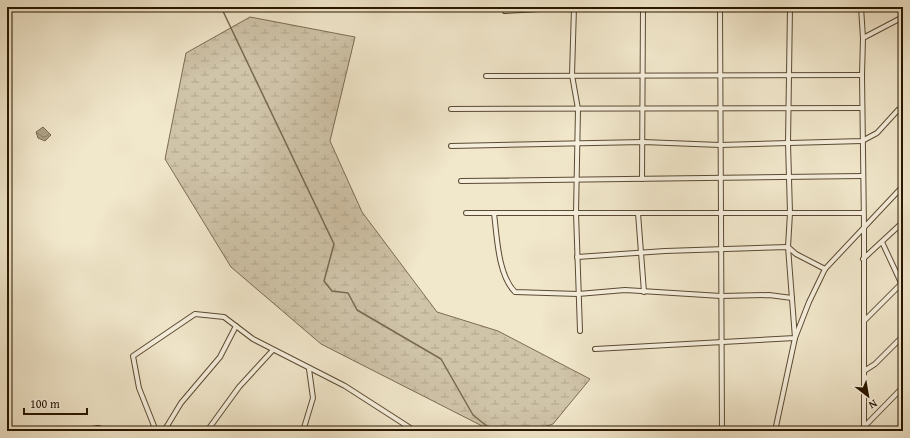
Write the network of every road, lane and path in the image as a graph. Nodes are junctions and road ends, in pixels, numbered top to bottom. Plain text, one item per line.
1 (575, 7) edge
2 (643, 7) edge
3 (720, 7) edge
4 (790, 7) edge
5 (861, 7) edge
6 (505, 11) dead end
7 (903, 17) edge
8 (863, 38) junction
9 (720, 74) junction
10 (789, 74) junction
11 (862, 74) junction
12 (572, 75) junction
13 (643, 75) junction
14 (486, 76) dead end
15 (720, 108) junction
16 (862, 108) junction
17 (578, 109) junction
18 (643, 109) junction
19 (789, 109) junction
20 (451, 110) dead end
21 (898, 110) dead end
22 (862, 141) junction
23 (643, 142) junction
24 (788, 143) junction
25 (577, 144) junction
26 (720, 145) junction
27 (451, 146) dead end
28 (862, 176) junction
29 (721, 178) junction
30 (789, 178) junction
31 (642, 179) junction
32 (577, 180) junction
33 (461, 181) dead end
34 (903, 186) edge
35 (466, 213) dead end
36 (494, 213) junction
37 (576, 213) junction
38 (638, 213) junction
39 (721, 213) junction
40 (790, 213) junction
41 (863, 213) junction
42 (903, 222) edge
43 (864, 228) junction
44 (882, 242) junction
45 (788, 247) junction
46 (721, 249) junction
47 (641, 253) junction
48 (578, 257) junction
49 (863, 260) junction
50 (825, 269) junction
51 (902, 284) edge
52 (644, 292) junction
53 (578, 294) junction
54 (721, 296) junction
55 (792, 298) junction
56 (864, 322) junction
57 (236, 326) junction
58 (580, 331) dead end
59 (903, 336) edge
60 (795, 338) junction
61 (722, 343) junction
62 (595, 349) dead end
63 (272, 350) junction
64 (310, 369) junction
65 (864, 370) junction
66 (903, 387) edge
67 (98, 429) edge
68 (864, 429) edge
69 (82, 431) edge
70 (109, 431) edge
71 (156, 431) edge
72 (164, 431) edge
73 (207, 431) edge
74 (303, 431) edge
75 (415, 431) edge
76 (722, 431) edge
77 (775, 431) edge

1 - 6 street
1 - 12 street
2 - 13 street
3 - 9 street
4 - 10 street
5 - 8 street
7 - 8 street
8 - 11 street
9 - 10 street
9 - 13 street
9 - 15 street
10 - 11 street
10 - 19 street
11 - 16 street
12 - 13 street
12 - 14 street
12 - 17 street
13 - 18 street
15 - 18 street
15 - 19 street
15 - 26 street
16 - 19 street
16 - 22 street
17 - 18 street
17 - 20 street
17 - 25 street
18 - 23 street
19 - 24 street
21 - 22 street
22 - 24 street
22 - 28 street
23 - 25 street
23 - 26 street
23 - 31 street
24 - 26 street
24 - 30 street
25 - 27 street
25 - 32 street
26 - 29 street
28 - 30 street
28 - 41 street
29 - 30 street
29 - 31 street
29 - 39 street
30 - 40 street
31 - 32 street
32 - 33 street
32 - 37 street
34 - 43 street
35 - 36 street
36 - 37 street
36 - 53 street
37 - 38 street
37 - 48 street
38 - 39 street
38 - 47 street
39 - 40 street
39 - 46 street
40 - 41 street
40 - 45 street
41 - 43 street
42 - 44 street
43 - 49 street
43 - 50 street
44 - 49 street
44 - 51 street
45 - 46 street
45 - 50 street
45 - 55 street
46 - 47 street
46 - 54 street
47 - 48 street
47 - 52 street
48 - 53 street
49 - 56 street
50 - 60 street
51 - 56 street
52 - 53 street
52 - 54 street
53 - 58 street
54 - 55 street
54 - 61 street
55 - 60 street
56 - 65 street
57 - 63 street
57 - 71 street
57 - 72 street
59 - 65 street
60 - 61 street
60 - 77 street
61 - 62 street
61 - 76 street
63 - 64 street
63 - 73 street
64 - 74 street
64 - 75 street
65 - 68 street
66 - 68 street
67 - 69 street
67 - 70 street

